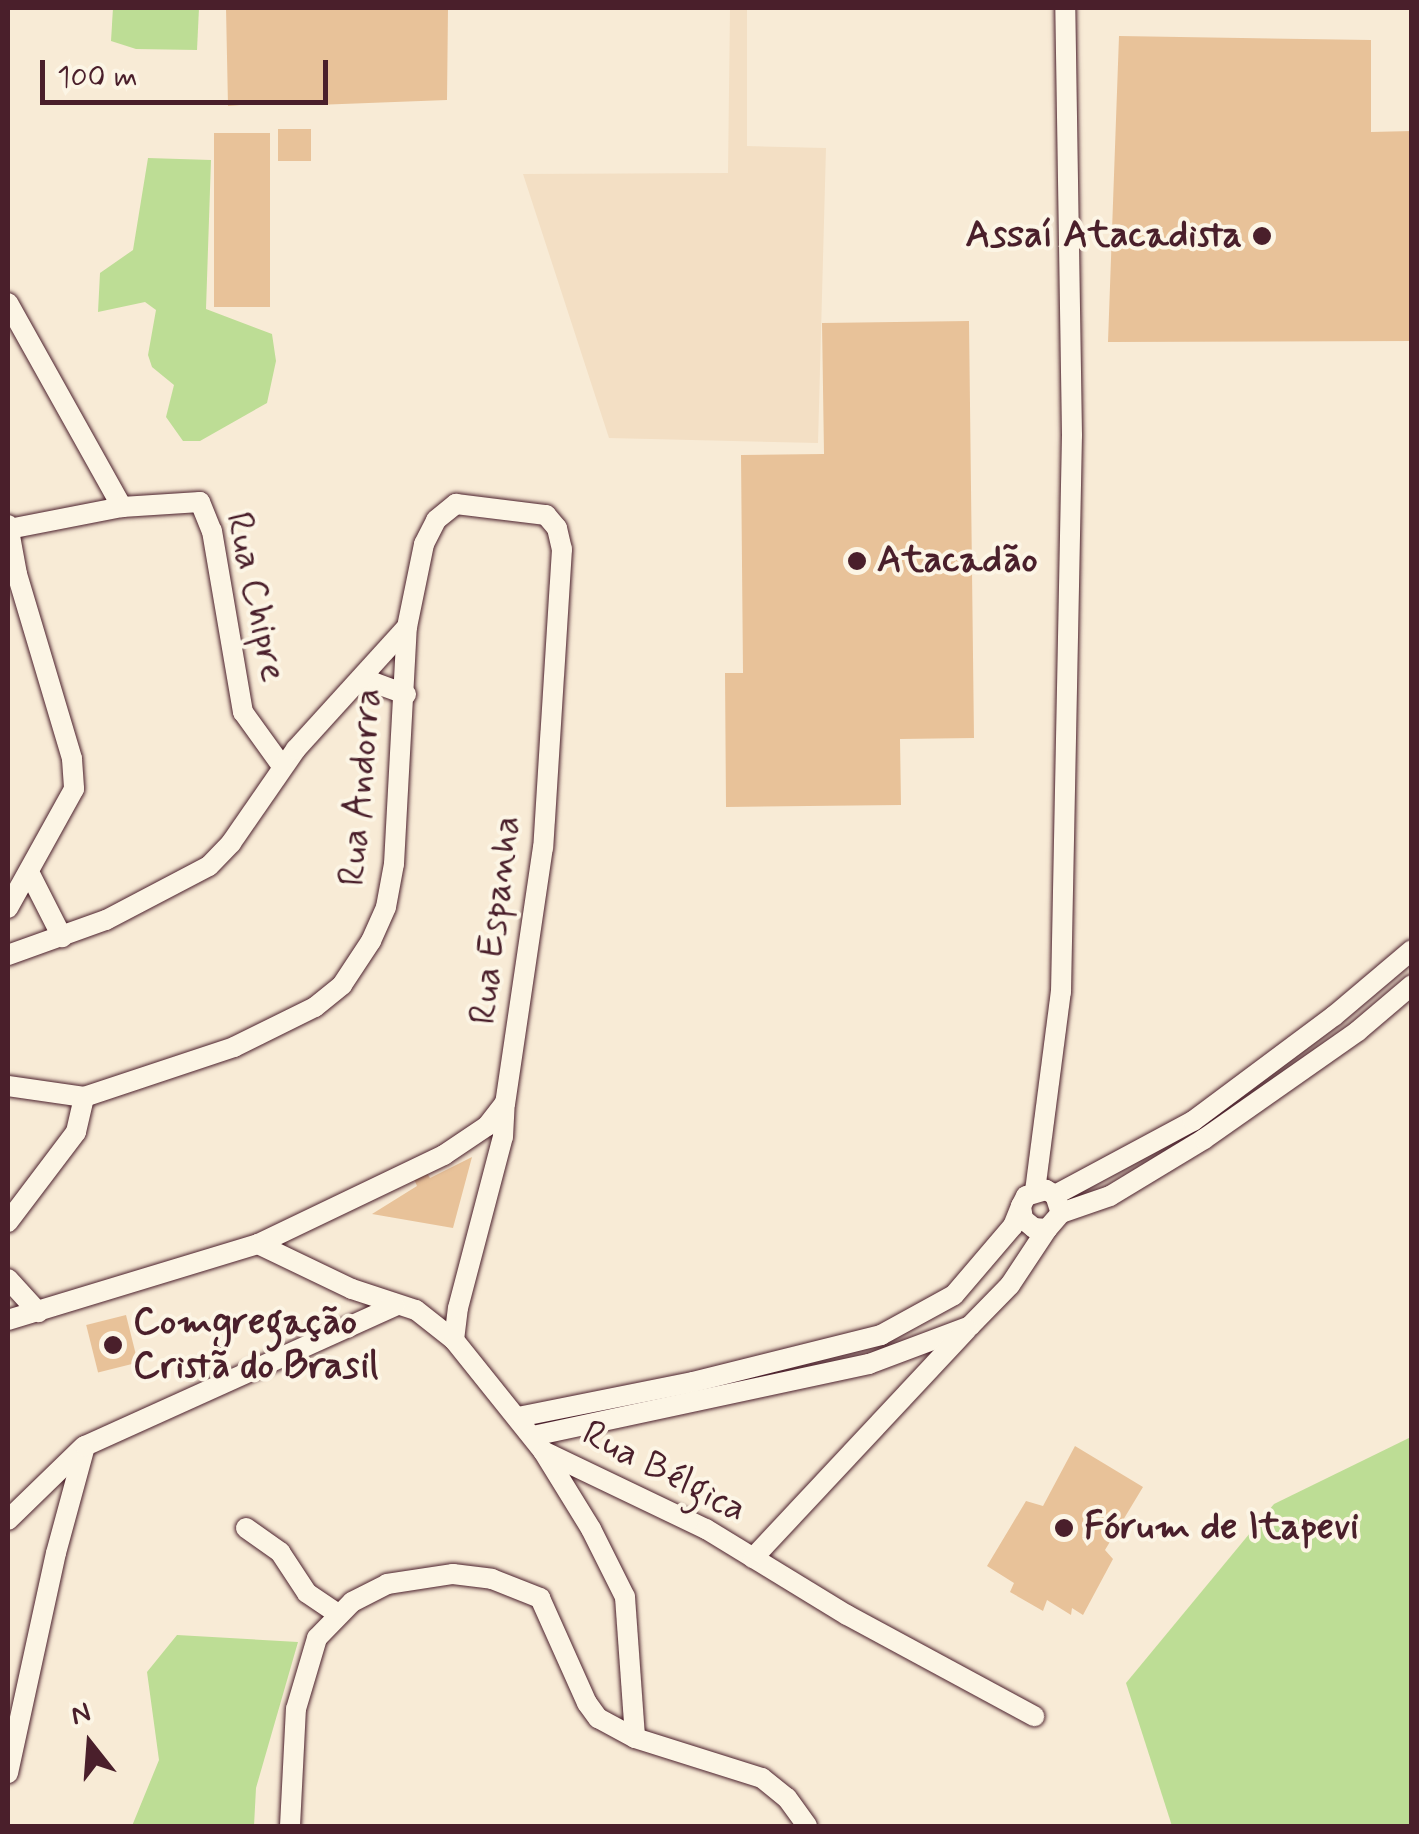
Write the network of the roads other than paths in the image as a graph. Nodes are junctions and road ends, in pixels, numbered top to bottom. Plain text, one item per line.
1 (1065, 8) edge
2 (8, 303) edge
3 (122, 507) junction
4 (494, 507) joint
5 (8, 527) edge
6 (407, 627) junction
7 (357, 684) junction
8 (406, 694) junction
9 (282, 766) junction
10 (30, 874) junction
11 (8, 908) edge
12 (62, 937) junction
13 (1412, 950) edge
14 (8, 956) edge
15 (1412, 985) edge
16 (8, 1086) edge
17 (84, 1097) junction
18 (505, 1103) junction
19 (1044, 1207) junction
20 (8, 1222) edge
21 (258, 1244) junction
22 (8, 1278) edge
23 (395, 1306) junction
24 (38, 1312) junction
25 (8, 1320) edge
26 (970, 1326) junction
27 (454, 1340) junction
28 (518, 1417) junction
29 (538, 1444) junction
30 (84, 1446) junction
31 (8, 1520) edge
32 (246, 1528) dead end
33 (754, 1558) junction
34 (338, 1614) junction
35 (1034, 1716) dead end
36 (635, 1738) junction
37 (8, 1774) edge
38 (290, 1826) edge
39 (807, 1826) edge

1 - 19 street
2 - 3 street
3 - 5 street, Rua Chipre
3 - 9 street, Rua Chipre
4 - 6 street, Rua Andorra
4 - 18 street, Rua Espanha
5 - 10 street
6 - 7 street
6 - 8 street, Rua Andorra
7 - 8 street
7 - 9 street
8 - 17 street, Rua Andorra
9 - 12 street
10 - 11 street
10 - 12 street
12 - 14 street
13 - 19 street
15 - 19 street
16 - 17 street
17 - 20 street
18 - 21 street
18 - 27 street
19 - 26 street
19 - 28 street
21 - 23 street, Rua Bélgica
21 - 24 street
22 - 24 street
23 - 27 street, Rua Bélgica
23 - 30 street
24 - 25 street
26 - 29 street
26 - 33 street
27 - 28 street, Rua Bélgica
28 - 29 street, Rua Bélgica
29 - 33 street, Rua Bélgica
29 - 36 street
30 - 31 street
30 - 37 street
32 - 34 street
33 - 35 street, Rua Bélgica
34 - 36 street
34 - 38 street
36 - 39 street

